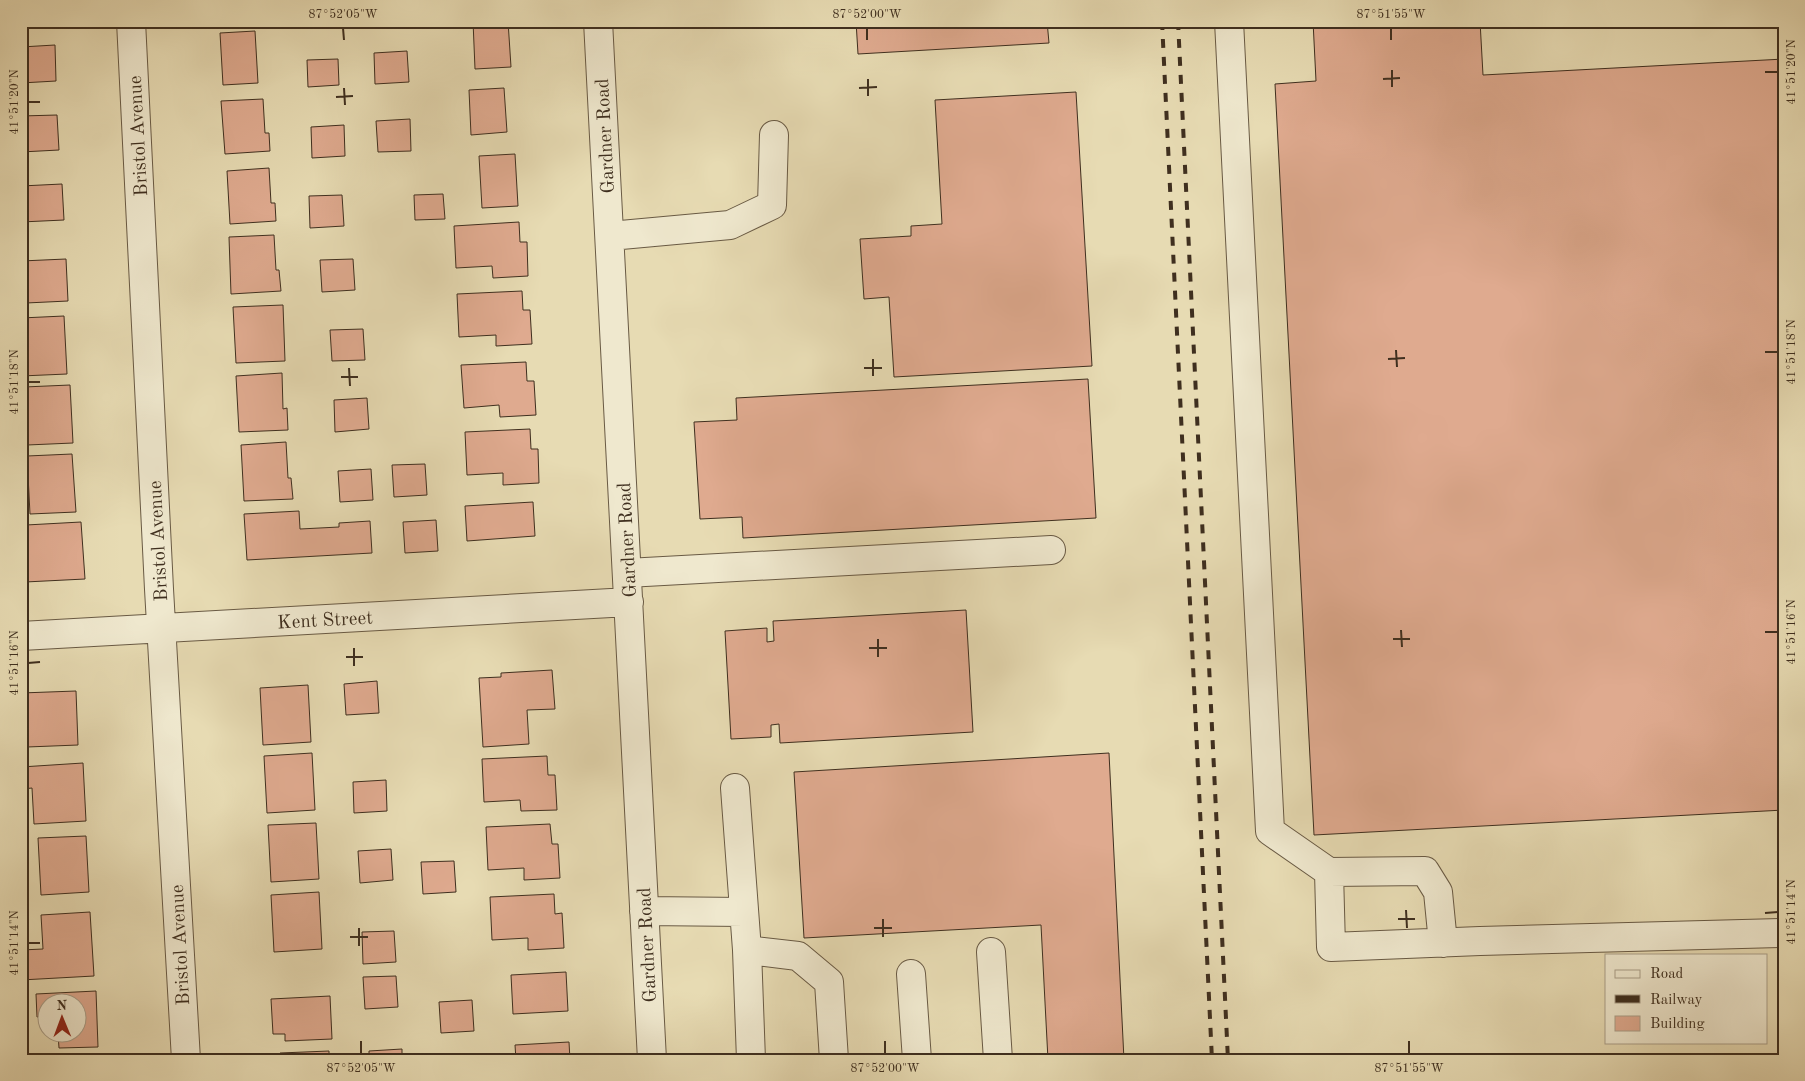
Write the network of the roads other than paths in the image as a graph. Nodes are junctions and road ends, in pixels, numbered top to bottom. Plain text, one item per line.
1 (131, 21) edge
2 (598, 21) edge
3 (1229, 21) edge
4 (774, 135) dead end
5 (610, 236) junction
6 (1051, 550) dead end
7 (627, 573) junction
8 (629, 602) junction
9 (161, 628) junction
10 (21, 636) edge
11 (735, 788) dead end
12 (1329, 872) junction
13 (644, 911) junction
14 (744, 912) junction
15 (1784, 933) edge
16 (1443, 943) junction
17 (747, 950) junction
18 (991, 952) dead end
19 (911, 974) dead end
20 (186, 1060) edge
21 (652, 1060) edge
22 (751, 1060) edge
23 (834, 1060) edge
24 (917, 1060) edge
25 (998, 1060) edge

1 - 9 street, Bristol Avenue
2 - 5 street, Gardner Road
3 - 12 street
4 - 5 street
5 - 7 street, Gardner Road
6 - 7 street
7 - 8 street, Gardner Road
8 - 9 street, Kent Street
8 - 13 street, Gardner Road
9 - 10 street, Kent Street
9 - 20 street, Bristol Avenue
11 - 14 street
12 - 16 street
12 - 16 street
13 - 14 street
13 - 21 street, Gardner Road
14 - 17 street
15 - 16 street
17 - 22 street
17 - 23 street
18 - 25 street
19 - 24 street

